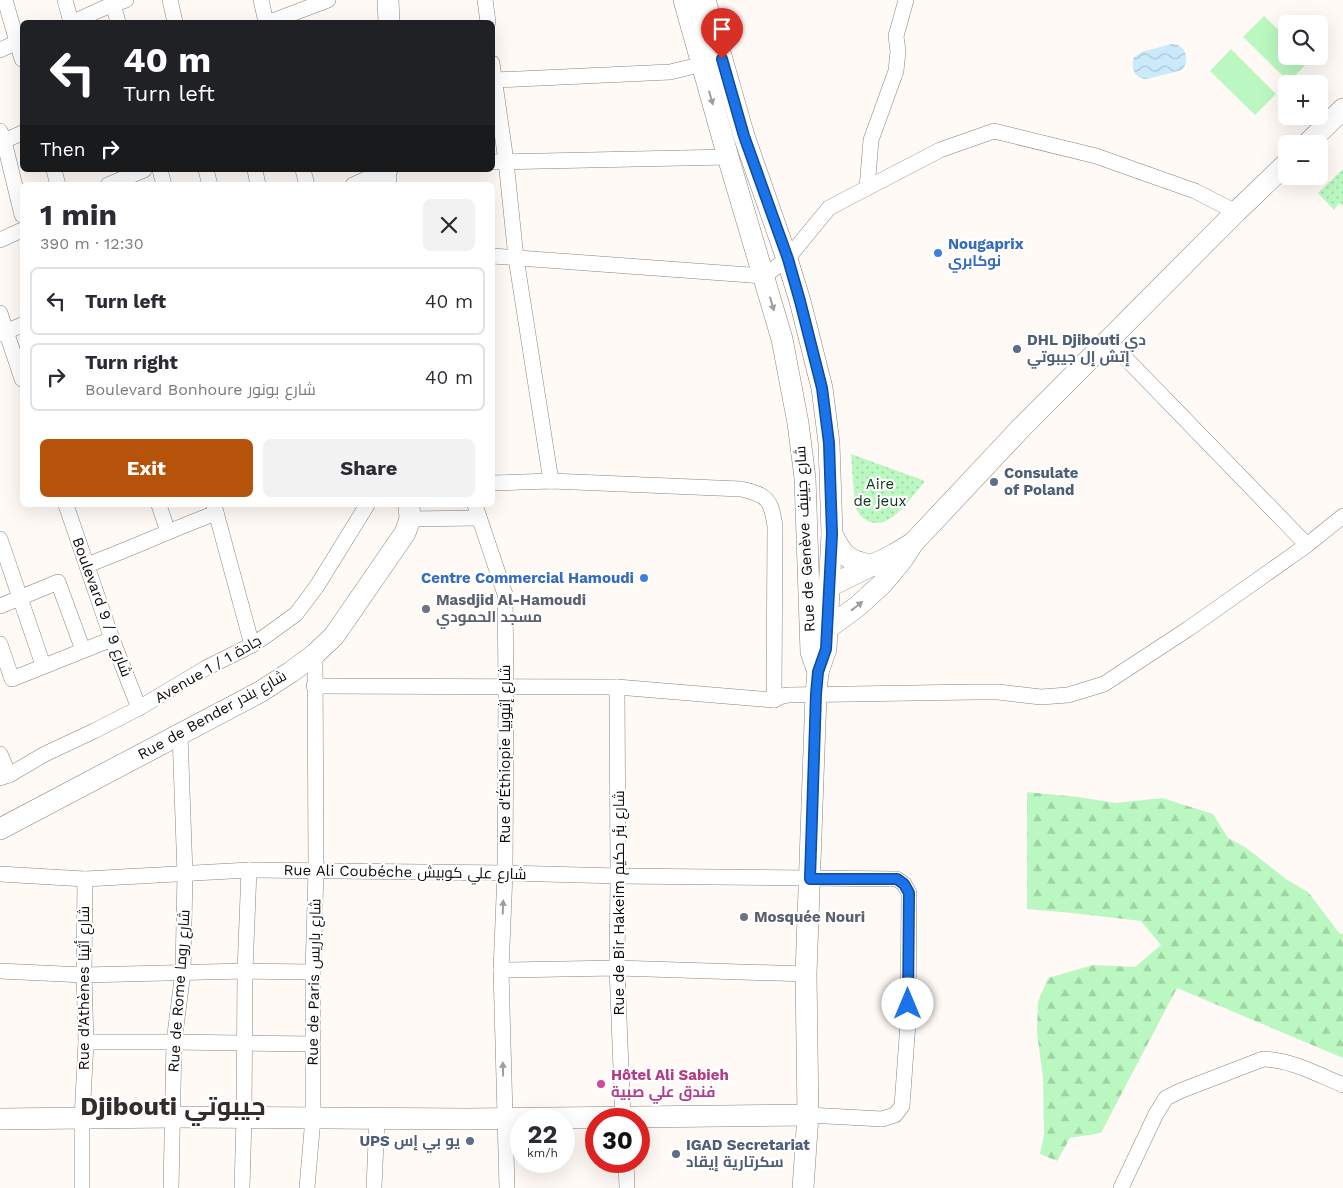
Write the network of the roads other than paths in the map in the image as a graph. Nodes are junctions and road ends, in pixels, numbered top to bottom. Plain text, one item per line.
1 (5, 0) edge
2 (65, 0) edge
3 (170, 0) edge
4 (261, 0) edge
5 (328, 0) edge
6 (388, 0) edge
7 (485, 0) edge
8 (684, 0) edge
9 (705, 0) edge
10 (906, 0) edge
11 (117, 1) edge
12 (71, 20) edge
13 (76, 20) edge
14 (118, 20) edge
15 (175, 20) edge
16 (266, 20) edge
17 (275, 20) edge
18 (389, 20) edge
19 (488, 20) edge
20 (20, 41) edge
21 (0, 50) edge
22 (712, 62) junction
23 (495, 70) edge
24 (495, 101) edge
25 (1343, 109) edge
26 (20, 133) edge
27 (1316, 135) edge
28 (2, 136) edge
29 (728, 156) junction
30 (499, 162) edge
31 (138, 172) edge
32 (381, 172) edge
33 (1278, 172) edge
34 (112, 180) edge
35 (359, 182) edge
36 (867, 188) junction
37 (20, 207) edge
38 (1236, 212) junction
39 (20, 231) edge
40 (0, 240) edge
41 (495, 256) edge
42 (516, 258) junction
43 (788, 259) junction
44 (764, 276) junction
45 (0, 313) edge
46 (20, 326) edge
47 (3, 333) edge
48 (1108, 340) junction
49 (20, 375) edge
50 (551, 481) junction
51 (495, 483) edge
52 (67, 507) edge
53 (160, 507) edge
54 (366, 507) edge
55 (215, 509) edge
56 (409, 512) edge
57 (477, 512) edge
58 (1343, 516) edge
59 (168, 532) junction
60 (832, 534) junction
61 (0, 539) edge
62 (913, 543) junction
63 (1307, 545) junction
64 (87, 565) junction
65 (871, 565) junction
66 (830, 586) junction
67 (20, 596) junction
68 (0, 606) edge
69 (810, 606) junction
70 (828, 628) junction
71 (112, 639) junction
72 (0, 644) edge
73 (252, 645) junction
74 (83, 650) junction
75 (315, 654) junction
76 (44, 665) junction
77 (818, 672) junction
78 (314, 686) junction
79 (617, 686) junction
80 (506, 687) junction
81 (816, 694) junction
82 (774, 700) junction
83 (140, 708) junction
84 (180, 734) junction
85 (0, 754) edge
86 (4, 776) edge
87 (0, 829) edge
88 (248, 870) junction
89 (316, 870) junction
90 (505, 873) junction
91 (0, 874) edge
92 (185, 874) junction
93 (618, 876) junction
94 (85, 879) junction
95 (810, 879) junction
96 (617, 968) junction
97 (501, 970) junction
98 (0, 971) edge
99 (245, 971) junction
100 (183, 972) junction
101 (313, 972) junction
102 (806, 974) junction
103 (84, 975) junction
104 (86, 1042) junction
105 (174, 1042) junction
106 (244, 1042) junction
107 (313, 1044) junction
108 (1343, 1085) edge
109 (623, 1108) edge
110 (808, 1115) junction
111 (172, 1117) junction
112 (82, 1118) junction
113 (244, 1118) junction
114 (314, 1118) junction
115 (504, 1118) junction
116 (585, 1118) edge
117 (650, 1118) edge
118 (0, 1119) edge
119 (377, 1119) junction
120 (626, 1173) edge
121 (82, 1188) edge
122 (171, 1188) edge
123 (242, 1188) edge
124 (308, 1188) edge
125 (374, 1188) edge
126 (507, 1188) edge
127 (627, 1188) edge
128 (803, 1188) edge
129 (1121, 1188) edge

1 - 20 street
2 - 12 street
3 - 15 street
4 - 16 street
5 - 17 street
6 - 18 street
7 - 19 street
8 - 22 street, Rue de Genève شارع جينيف
9 - 22 street, Rue de Genève شارع جينيف
10 - 36 street
11 - 13 street
11 - 14 street
20 - 21 street
22 - 23 street
22 -> 29 street, Rue de Genève شارع جينيف
22 - 43 street, Rue de Genève شارع جينيف
24 - 30 street
25 - 27 street
26 - 28 street
28 - 37 street
29 - 30 street
29 - 44 street, Rue de Genève شارع جينيف
30 - 42 street
31 - 34 street
32 - 35 street
33 - 38 street
36 - 38 street
36 - 43 street
38 - 48 street
39 - 40 street
41 - 42 street
42 - 44 street
42 - 50 street
43 - 44 street
43 - 60 street, Rue de Genève شارع جينيف
44 -> 69 street, Rue de Genève شارع جينيف
45 - 47 street
46 - 47 street
47 - 49 street
48 - 62 street
48 - 63 street
50 - 51 street
50 - 82 street
52 - 64 street, Boulevard 9 / شارع 9
53 - 59 street
54 - 73 street, Avenue 1 / جادة 1
55 - 59 street
55 - 73 street
56 - 57 street
56 - 75 street, Rue de Bender شارع بندر
57 - 80 street, Rue d'Éthiopie شارع إثيوبيا
58 - 63 street
59 - 64 street
60 - 65 street
60 - 66 street, Rue de Genève شارع جينيف
61 - 67 street
62 - 65 street
70 -> 62 street
63 - 81 street
64 - 71 street, Boulevard 9 / شارع 9
65 - 66 street
66 - 69 street
66 - 70 street, Rue de Genève شارع جينيف
67 - 68 street
67 - 74 street
67 - 76 street
69 - 70 street
69 - 77 street, Rue de Genève شارع جينيف
70 - 77 street, Rue de Genève شارع جينيف
71 - 74 street
71 - 83 street, Boulevard 9 / شارع 9
72 - 76 street
73 - 83 street, Avenue 1 / جادة 1
74 - 76 street
75 - 78 street, Rue de Paris شارع باريس
75 - 84 street, Rue de Bender شارع بندر
77 - 81 street
78 - 80 street
78 - 89 street, Rue de Paris شارع باريس
79 - 80 street
79 - 82 street
79 - 93 street, Rue de Bir Hakeim شارع بئر حكيم
80 - 90 street, Rue d'Éthiopie شارع إثيوبيا
81 - 82 street
81 - 95 street
83 - 86 street, Avenue 1 / جادة 1
84 - 87 street, Rue de Bender شارع بندر
84 - 92 street, Rue de Rome شارع روما
85 - 86 street
88 - 89 street, Rue Ali Coubéche شارع علي كوبيش
88 - 92 street, Rue Ali Coubéche شارع علي كوبيش
88 - 99 street
89 - 90 street, Rue Ali Coubéche شارع علي كوبيش
89 - 101 street, Rue de Paris شارع باريس
90 - 93 street, Rue Ali Coubéche شارع علي كوبيش
97 -> 90 street, Rue d'Éthiopie شارع إثيوبيا
91 - 94 street, Rue Ali Coubéche شارع علي كوبيش
92 - 94 street, Rue Ali Coubéche شارع علي كوبيش
92 - 100 street, Rue de Rome شارع روما
93 - 95 street, Rue Ali Coubéche شارع علي كوبيش
93 - 96 street, Rue de Bir Hakeim شارع بئر حكيم
94 - 103 street, Rue d'Athènes شارع أثينا
95 - 102 street
95 - 110 street, Rue Ali Coubéche شارع علي كوبيش
96 - 97 street
96 - 102 street
96 - 109 street, Rue de Bir Hakeim شارع بئر حكيم
115 -> 97 street, Rue d'Éthiopie شارع إثيوبيا
98 - 103 street
99 - 100 street
99 - 101 street
99 - 106 street
100 - 103 street
100 - 105 street, Rue de Rome شارع روما
101 - 107 street, Rue de Paris شارع باريس
102 - 110 street
103 - 104 street, Rue d'Athènes شارع أثينا
104 - 105 street
104 - 112 street, Rue d'Athènes شارع أثينا
105 - 106 street
105 - 111 street, Rue de Rome شارع روما
106 - 107 street
106 - 113 street
107 - 114 street, Rue de Paris شارع باريس
108 - 129 street
110 - 117 street
110 - 128 street
111 - 112 street
111 - 113 street
111 - 122 street, Rue de Rome شارع روما
112 - 118 street
112 - 121 street, Rue d'Athènes شارع أثينا
113 - 114 street
113 - 123 street
114 - 119 street
114 - 124 street, Rue de Paris شارع باريس
115 - 116 street
115 - 119 street
115 - 126 street, Rue d'Éthiopie شارع إثيوبيا
119 - 125 street
120 - 127 street

